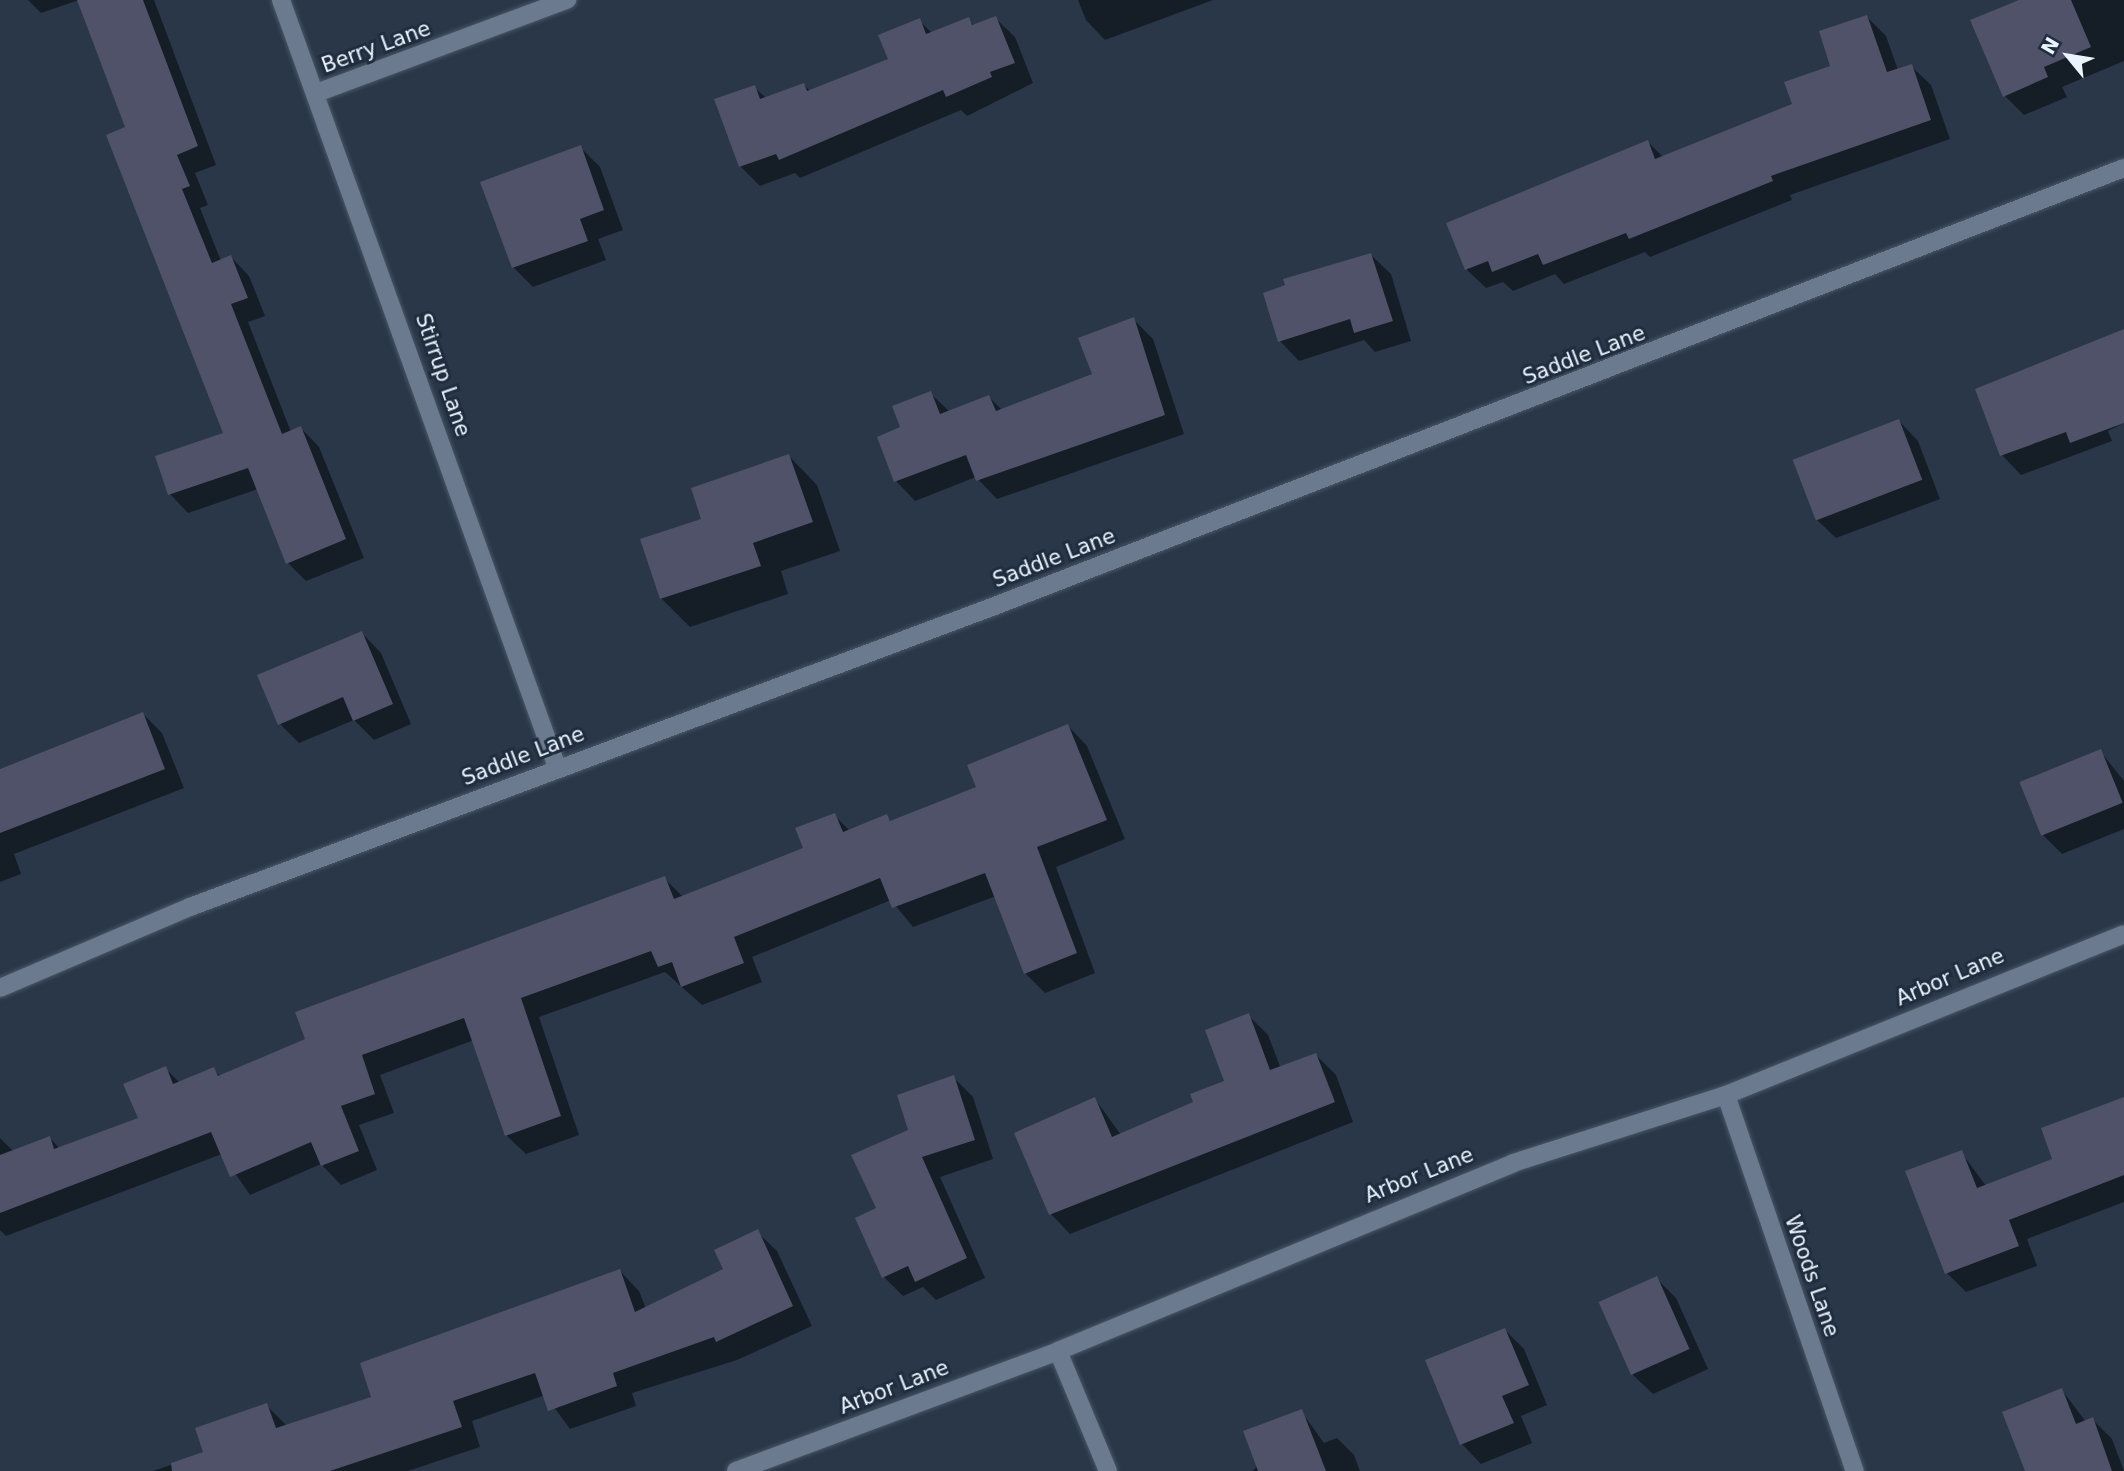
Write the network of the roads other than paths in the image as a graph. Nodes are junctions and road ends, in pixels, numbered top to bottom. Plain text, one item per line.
1 (281, 0) edge
2 (567, 0) edge
3 (319, 92) junction
4 (2124, 168) edge
5 (557, 767) junction
6 (2124, 934) edge
7 (0, 988) edge
8 (1726, 1095) junction
9 (1058, 1350) junction
10 (736, 1471) edge
11 (1108, 1471) edge
12 (1856, 1471) edge

1 - 3 street, Stirrup Lane
2 - 3 street, Berry Lane
3 - 5 street, Stirrup Lane
4 - 5 street, Saddle Lane
5 - 7 street, Saddle Lane
6 - 8 street, Arbor Lane
8 - 9 street, Arbor Lane
8 - 12 street, Woods Lane
9 - 10 street, Arbor Lane
9 - 11 street

